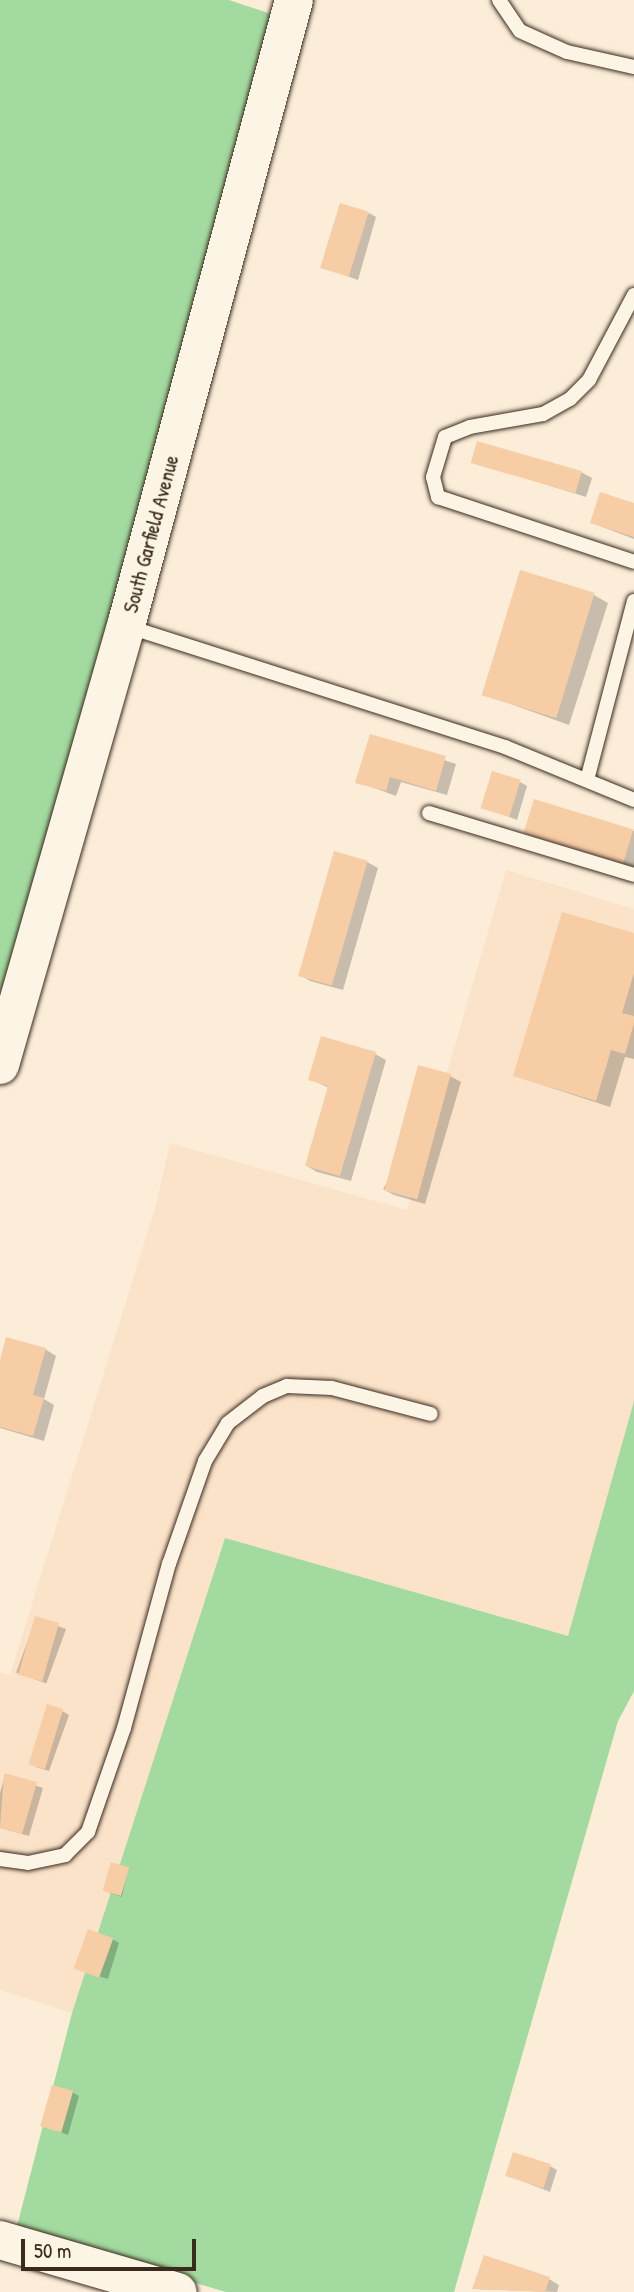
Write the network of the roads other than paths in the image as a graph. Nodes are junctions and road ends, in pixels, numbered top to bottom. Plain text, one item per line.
1 (294, 0) edge
2 (499, 0) edge
3 (634, 67) edge
4 (634, 295) edge
5 (634, 562) edge
6 (634, 601) edge
7 (126, 626) junction
8 (587, 780) junction
9 (634, 800) edge
10 (429, 813) dead end
11 (634, 875) edge
12 (0, 1065) edge
13 (431, 1414) dead end
14 (0, 1858) edge
15 (0, 2240) edge
16 (178, 2292) edge

1 - 7 street, South Garfield Avenue
2 - 3 lane
4 - 5 lane
6 - 8 lane
7 - 8 lane
7 - 12 street, South Garfield Avenue
8 - 9 lane
10 - 11 lane
13 - 14 lane
15 - 16 street

